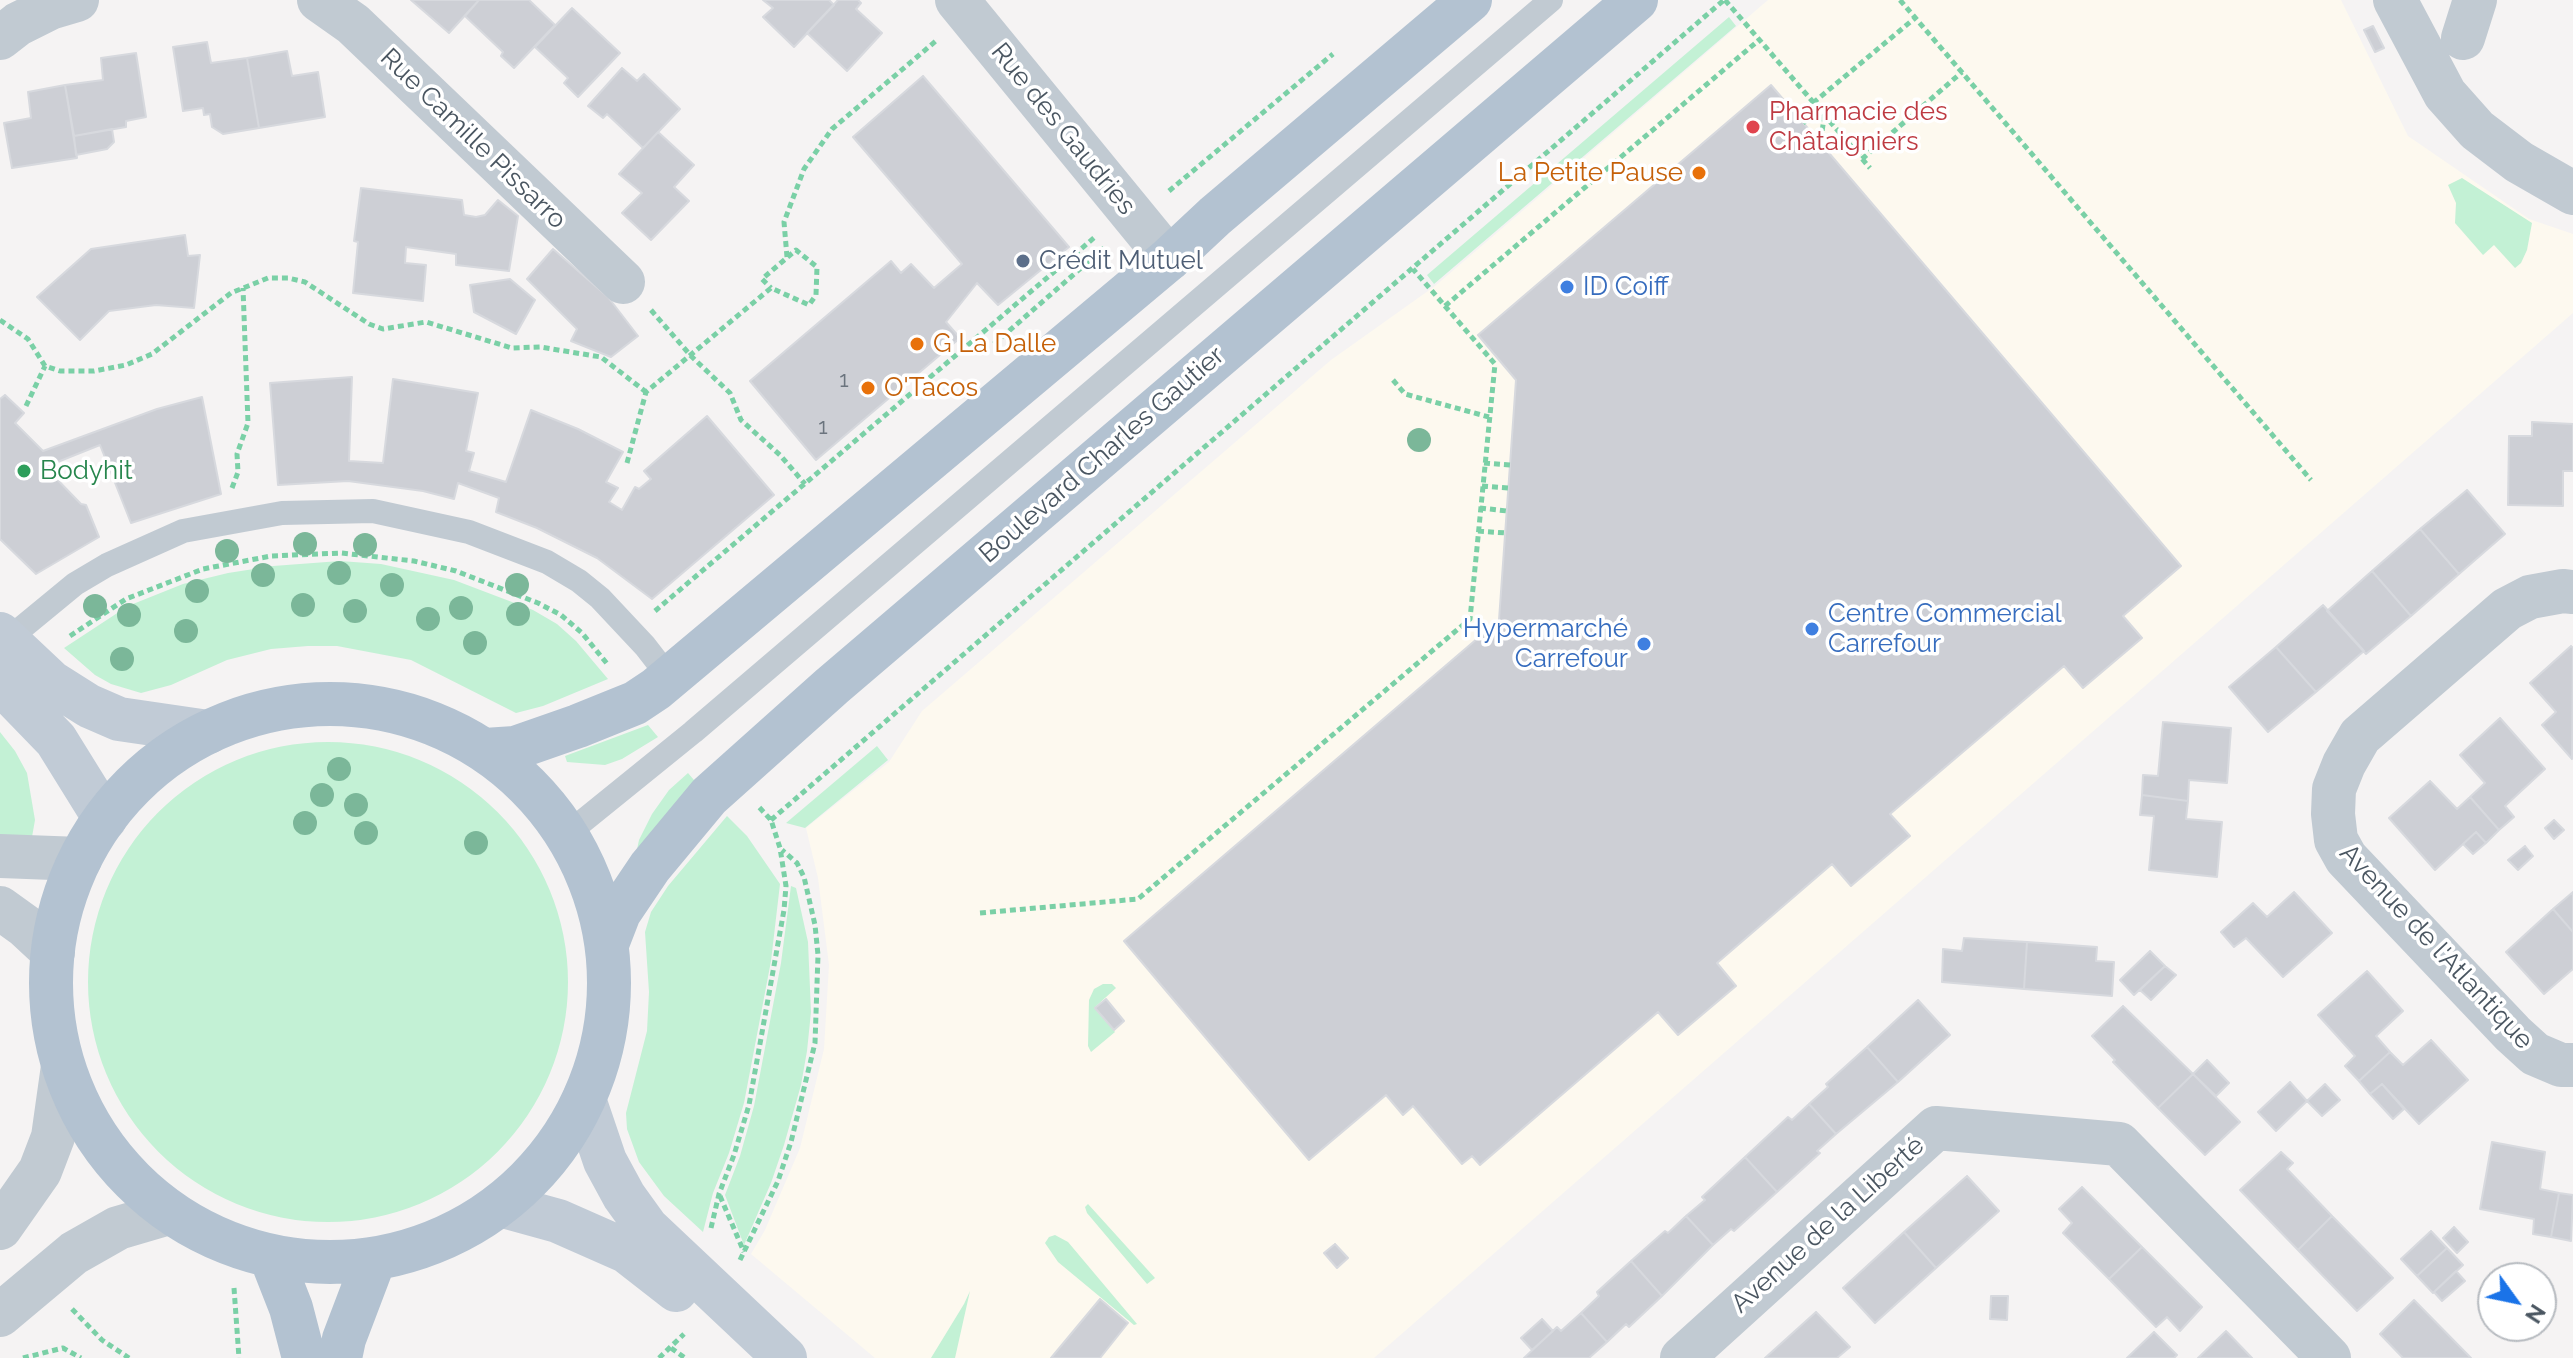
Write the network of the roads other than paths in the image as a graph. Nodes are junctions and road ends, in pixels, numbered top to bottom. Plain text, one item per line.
1 (77, 0) edge
2 (319, 0) edge
3 (1470, 0) edge
4 (1551, 0) edge
5 (1636, 0) edge
6 (2395, 0) edge
7 (962, 7) edge
8 (0, 38) edge
9 (2573, 193) edge
10 (1169, 259) junction
11 (623, 282) road end
12 (2573, 592) edge
13 (10, 656) edge
14 (669, 677) junction
15 (208, 732) junction
16 (485, 750) junction
17 (105, 819) junction
18 (567, 834) junction
19 (0, 856) edge
20 (80, 859) junction
21 (0, 908) edge
22 (607, 944) junction
23 (53, 952) junction
24 (2573, 1065) edge
25 (63, 1066) junction
26 (584, 1099) junction
27 (500, 1205) junction
28 (169, 1213) junction
29 (0, 1228) edge
30 (253, 1252) junction
31 (374, 1260) junction
32 (0, 1315) edge
33 (304, 1358) edge
34 (340, 1358) edge
35 (767, 1358) edge
36 (785, 1358) edge
37 (1682, 1358) edge
38 (2329, 1358) edge

1 - 8 street
2 - 11 street, Rue Camille Pissarro
3 - 10 main road
4 - 18 lane, Boulevard Charles Gautier
5 - 22 main road, Boulevard Charles Gautier
6 - 9 street
7 - 10 street, Rue des Gaudries
10 - 14 main road
12 - 24 street, Avenue de l'Atlantique
13 - 14 lane
13 - 15 main road
13 - 17 main road
14 - 16 main road
15 - 16 main road
15 - 17 main road
16 - 18 main road
17 - 20 main road
18 - 22 main road
19 - 20 street
20 - 23 main road
21 - 23 street
22 - 26 main road
23 - 25 main road
25 - 28 main road
25 - 29 street
26 - 27 main road
26 - 36 main road
27 - 31 main road
27 - 35 main road
28 - 30 main road
28 - 32 street
30 - 31 main road
30 - 33 main road
31 - 34 main road
37 - 38 street, Avenue de la Liberté

